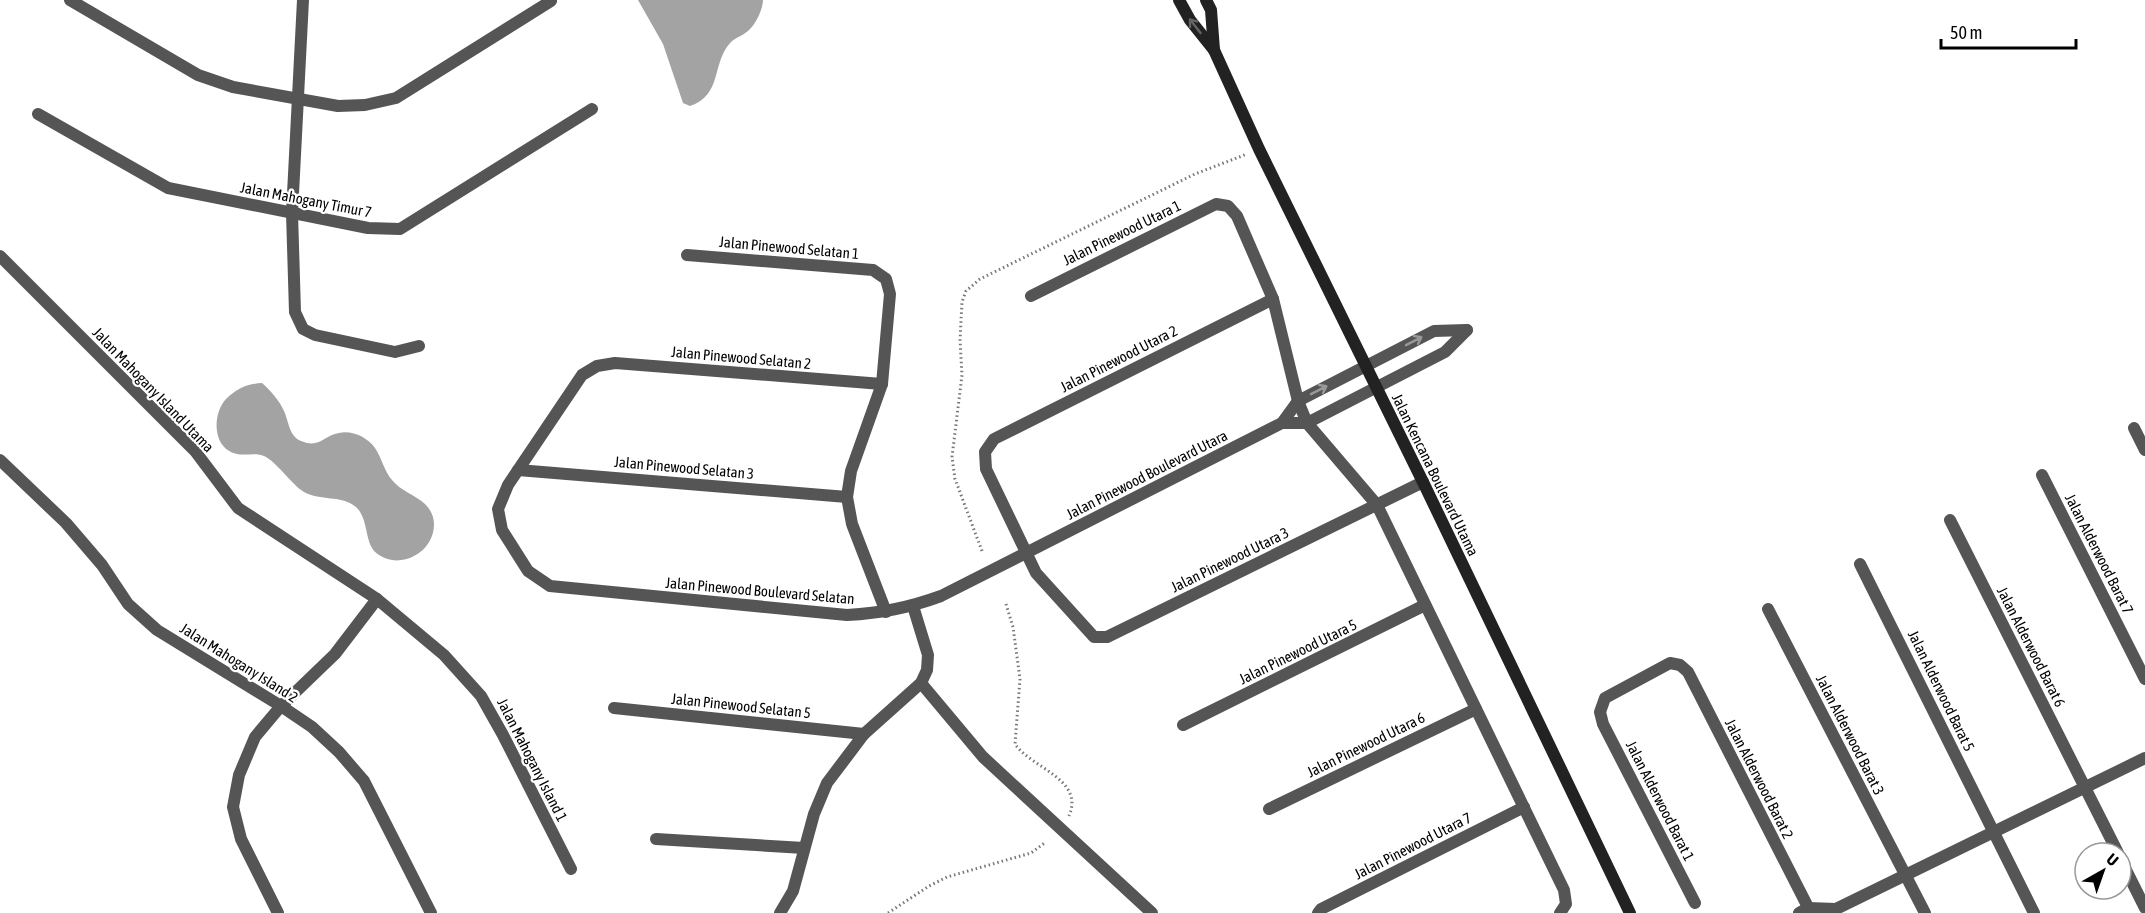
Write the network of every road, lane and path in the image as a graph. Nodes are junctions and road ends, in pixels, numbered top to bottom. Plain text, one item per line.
1 (70, 0) edge
2 (303, 0) edge
3 (1179, 0) edge
4 (1206, 0) edge
5 (551, 1) edge
6 (1214, 50) junction
7 (297, 100) junction
8 (592, 109) dead end
9 (38, 114) dead end
10 (1260, 149) junction
11 (292, 213) junction
12 (687, 255) dead end
13 (0, 256) edge
14 (1031, 296) dead end
15 (1273, 299) junction
16 (419, 346) dead end
17 (1365, 367) junction
18 (882, 384) junction
19 (1375, 387) junction
20 (1298, 401) junction
21 (1282, 423) junction
22 (1307, 423) junction
23 (2134, 428) dead end
24 (2145, 450) edge
25 (0, 460) edge
26 (518, 470) junction
27 (2042, 475) dead end
28 (1423, 482) junction
29 (848, 497) junction
30 (1377, 505) junction
31 (1950, 520) dead end
32 (982, 551) dead end
33 (1026, 553) junction
34 (1860, 564) dead end
35 (377, 599) junction
36 (1006, 604) dead end
37 (1425, 605) junction
38 (913, 606) junction
39 (1768, 609) dead end
40 (886, 612) junction
41 (2145, 679) edge
42 (921, 682) junction
43 (281, 706) junction
44 (614, 708) dead end
45 (1476, 709) junction
46 (1600, 712) joint
47 (1183, 725) dead end
48 (864, 734) junction
49 (2145, 758) edge
50 (2085, 787) junction
51 (1524, 807) junction
52 (1269, 809) dead end
53 (1069, 817) dead end
54 (1994, 832) junction
55 (656, 839) dead end
56 (2112, 841) edge
57 (1046, 842) dead end
58 (804, 848) junction
59 (571, 869) dead end
60 (1905, 875) junction
61 (2133, 884) edge
62 (1695, 903) dead end
63 (2145, 908) edge
64 (1563, 909) edge
65 (1806, 911) edge
66 (1834, 911) edge
67 (278, 913) edge
68 (431, 913) edge
69 (780, 913) edge
70 (888, 913) edge
71 (1152, 913) edge
72 (1318, 913) edge
73 (1630, 913) edge
74 (1925, 913) edge
75 (2034, 913) edge

1 - 7 street
2 - 7 street
6 -> 3 street, Jalan Kencana Boulevard Utama
4 - 6 street, Jalan Kencana Boulevard Utama
5 - 7 street
6 - 10 street, Jalan Kencana Boulevard Utama
7 - 11 street
8 - 11 street, Jalan Mahogany Timur 7
9 - 11 street, Jalan Mahogany Timur 7
10 - 17 street, Jalan Kencana Boulevard Utama
10 - 32 path
11 - 16 street
12 - 18 street, Jalan Pinewood Selatan 1
13 - 35 street, Jalan Mahogany Island Utama
14 - 15 street, Jalan Pinewood Utara 1
15 - 20 street
15 - 33 street, Jalan Pinewood Utara 2
17 - 19 street, Jalan Kencana Boulevard Utama
17 -> 19 street, Jalan Pinewood Boulevard Utara
20 -> 17 street, Jalan Pinewood Boulevard Utara
18 - 26 street, Jalan Pinewood Selatan 2
18 - 29 street
19 - 22 street, Jalan Pinewood Boulevard Utara
19 - 28 street, Jalan Kencana Boulevard Utama
20 - 21 street, Jalan Pinewood Boulevard Utara
20 - 22 street
21 - 22 street, Jalan Pinewood Boulevard Utara
21 - 33 street, Jalan Pinewood Boulevard Utara
22 - 30 street
23 - 24 street
25 - 43 street, Jalan Mahogany Island 2
26 - 29 street, Jalan Pinewood Selatan 3
26 - 40 street, Jalan Pinewood Boulevard Selatan
27 - 41 street, Jalan Alderwood Barat 7
28 - 30 street, Jalan Pinewood Utara 3
28 - 73 street, Jalan Kencana Boulevard Utama
29 - 40 street
30 - 33 street, Jalan Pinewood Utara 3
30 - 37 street
31 - 50 street, Jalan Alderwood Barat 6
33 - 38 street, Jalan Pinewood Boulevard Selatan
34 - 54 street, Jalan Alderwood Barat 5
35 - 43 street
35 - 59 street, Jalan Mahogany Island 1
36 - 53 path
37 - 45 street
37 - 47 street, Jalan Pinewood Utara 5
38 - 40 street, Jalan Pinewood Boulevard Selatan
38 - 42 street
39 - 60 street, Jalan Alderwood Barat 3
42 - 48 street
42 - 71 street
43 - 67 street
43 - 68 street, Jalan Mahogany Island 2
44 - 48 street, Jalan Pinewood Selatan 5
45 - 51 street
45 - 52 street, Jalan Pinewood Utara 6
46 - 62 street, Jalan Alderwood Barat 1
46 - 65 street, Jalan Alderwood Barat 2
48 - 58 street
49 - 50 street
50 - 54 street
50 - 56 street, Jalan Alderwood Barat 6
51 - 64 street
51 - 72 street, Jalan Pinewood Utara 7
54 - 60 street
54 - 75 street, Jalan Alderwood Barat 5
55 - 58 street
57 - 70 path
58 - 69 street
60 - 66 street
60 - 74 street, Jalan Alderwood Barat 3
61 - 63 street
65 - 66 street

